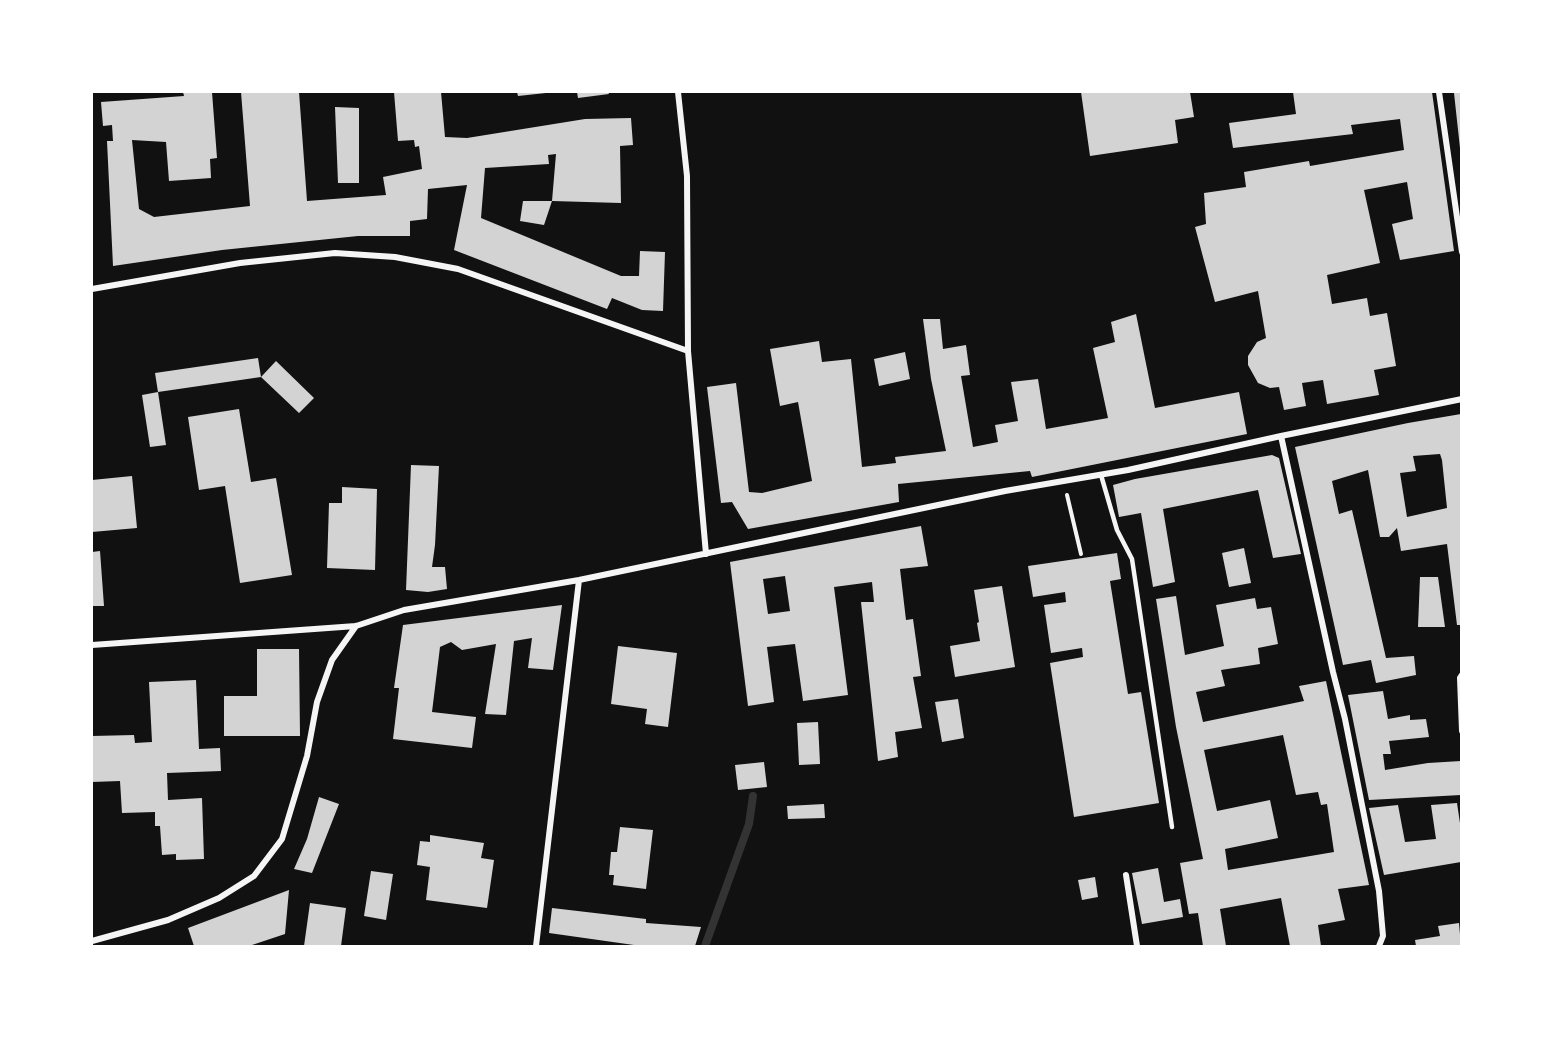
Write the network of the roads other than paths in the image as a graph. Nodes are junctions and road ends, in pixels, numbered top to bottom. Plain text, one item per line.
1 (678, 92) edge
2 (1439, 92) edge
3 (1461, 252) edge
4 (92, 289) edge
5 (688, 351) junction
6 (1461, 399) edge
7 (1281, 435) junction
8 (1101, 475) junction
9 (706, 554) junction
10 (579, 580) junction
11 (356, 626) junction
12 (92, 645) edge
13 (1461, 675) edge
14 (1461, 731) edge
15 (1172, 827) dead end
16 (1126, 875) dead end
17 (92, 940) edge
18 (536, 946) edge
19 (1137, 946) edge
20 (1379, 946) edge

1 - 5 street
2 - 3 street
4 - 5 street
5 - 9 street
6 - 7 street
7 - 8 street
7 - 20 street
8 - 9 street
8 - 15 lane
9 - 10 street
10 - 11 street
10 - 18 street
11 - 12 street
11 - 17 street
13 - 14 street
16 - 19 street

